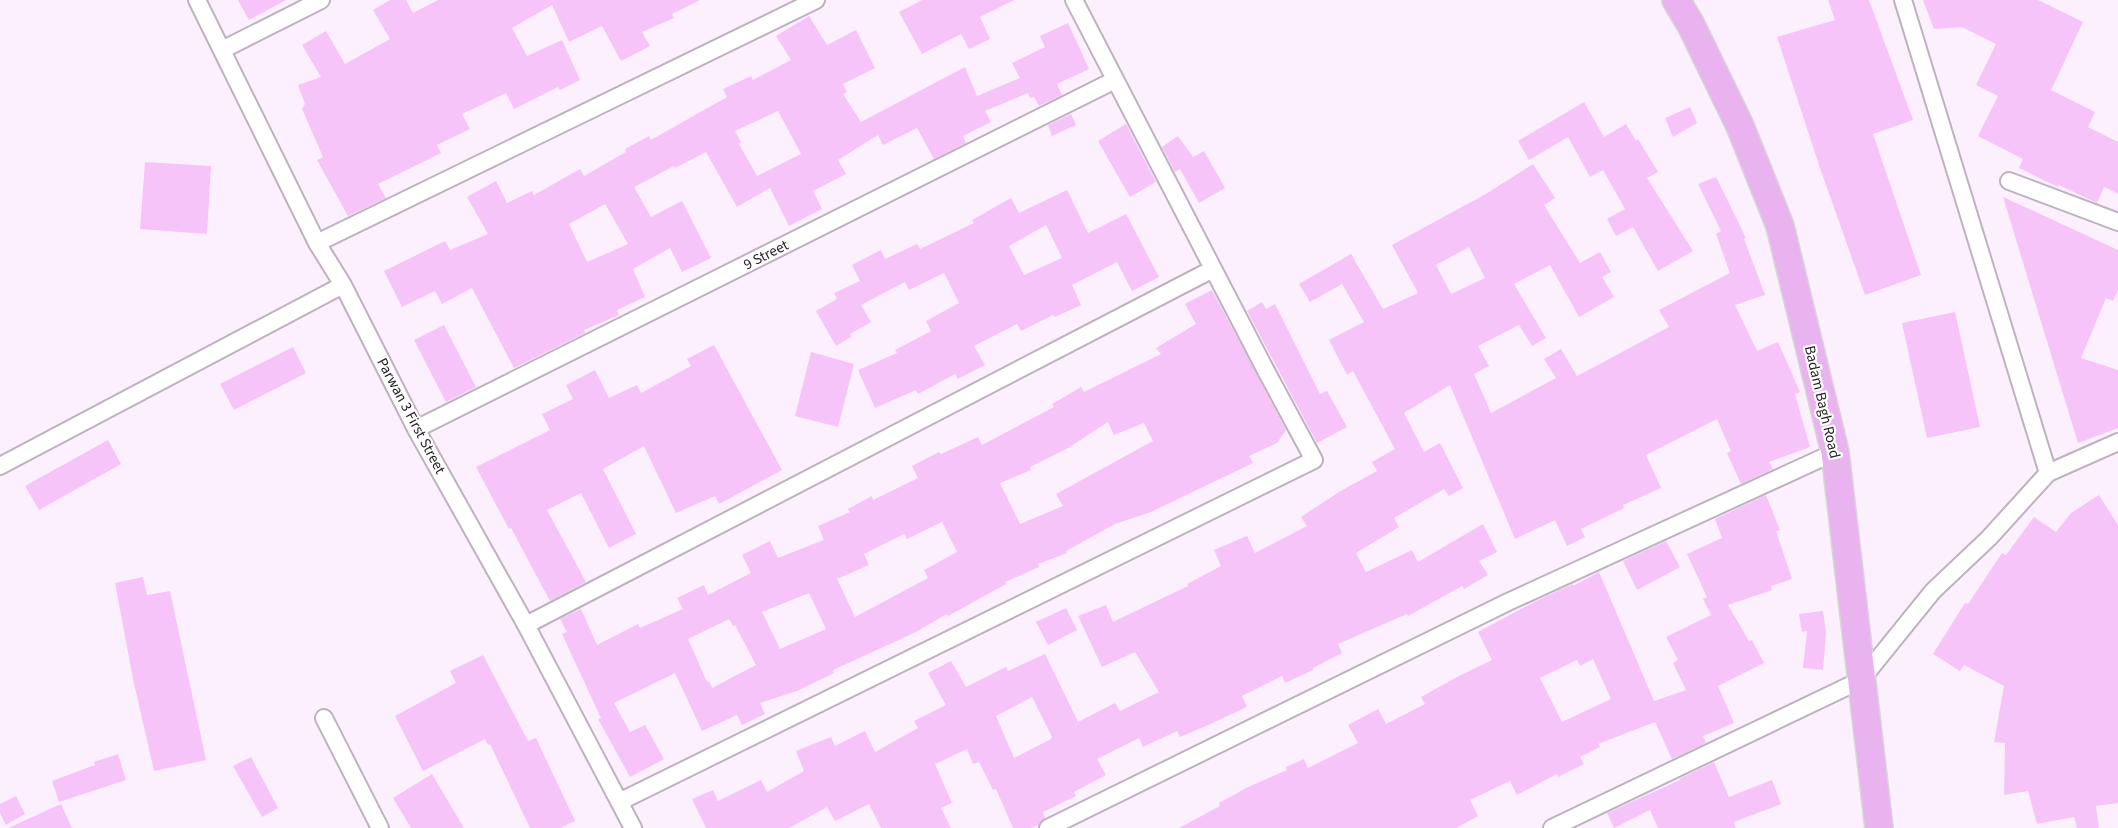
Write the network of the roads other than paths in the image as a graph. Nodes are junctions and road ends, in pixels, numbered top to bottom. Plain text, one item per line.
1 (197, 0) edge
2 (321, 0) edge
3 (816, 0) edge
4 (1074, 0) edge
5 (1676, 0) edge
6 (1903, 0) edge
7 (222, 50) junction
8 (1115, 80) junction
9 (2009, 181) dead end
10 (2118, 222) edge
11 (317, 243) junction
12 (1213, 269) junction
13 (343, 285) junction
14 (416, 429) junction
15 (2118, 442) edge
16 (1835, 452) junction
17 (0, 466) edge
18 (2048, 473) junction
19 (526, 625) junction
20 (1861, 680) junction
21 (324, 718) dead end
22 (619, 802) junction
23 (380, 828) edge
24 (633, 828) edge
25 (1048, 828) edge
26 (1552, 828) edge
27 (1879, 828) edge

1 - 7 street, Parwan 3 First Street
2 - 7 street
3 - 11 street
4 - 8 street
5 - 16 main road, Badam Bagh Road
6 - 18 street
7 - 11 street, Parwan 3 First Street
8 - 12 street
8 - 14 street, 9 Street
9 - 10 street
11 - 13 street, Parwan 3 First Street
12 - 19 street
12 - 22 street
13 - 14 street, Parwan 3 First Street
13 - 17 street
14 - 19 street, Parwan 3 First Street
15 - 18 street
16 - 20 main road, Badam Bagh Road
16 - 25 street
18 - 20 street
19 - 22 street, Parwan 3 First Street
20 - 26 street
20 - 27 main road, Badam Bagh Road
21 - 23 street
22 - 24 street, Parwan 3 First Street

